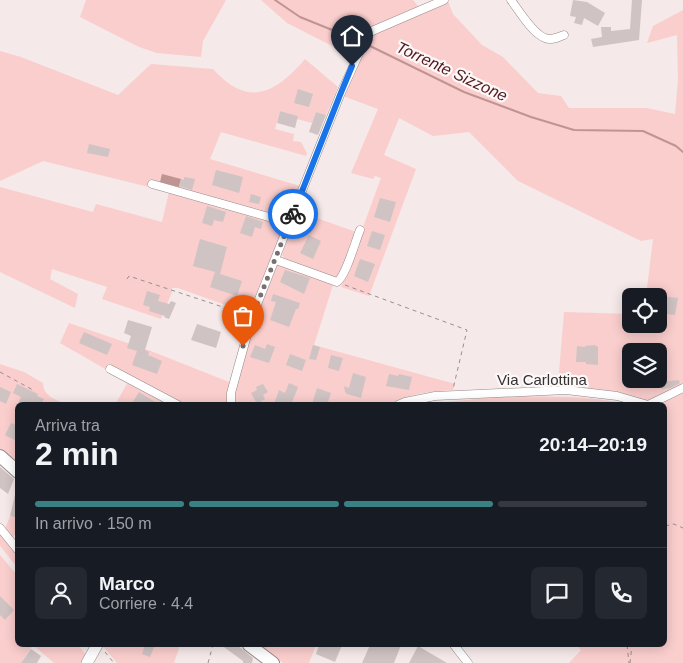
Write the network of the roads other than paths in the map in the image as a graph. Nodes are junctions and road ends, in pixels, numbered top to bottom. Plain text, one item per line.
1 (444, 0) edge
2 (511, 0) edge
3 (564, 34) dead end
4 (152, 184) dead end
5 (290, 223) junction
6 (360, 230) dead end
7 (276, 260) junction
8 (110, 369) dead end
9 (683, 388) edge
10 (172, 402) edge
11 (231, 402) edge
12 (405, 402) edge
13 (638, 402) edge
14 (654, 402) edge
15 (0, 456) edge
16 (15, 469) edge
17 (0, 528) edge
18 (15, 546) edge
19 (252, 647) edge
20 (456, 647) edge
21 (101, 648) edge
22 (87, 663) edge
23 (273, 663) edge
24 (468, 663) edge

1 - 5 street
2 - 3 street
4 - 5 street
5 - 7 street
6 - 7 street
7 - 11 street
8 - 10 street
9 - 14 street, Via Carlottina
12 - 13 street, Via Carlottina
15 - 16 main road
17 - 18 street
19 - 23 main road
20 - 24 street
21 - 22 street

